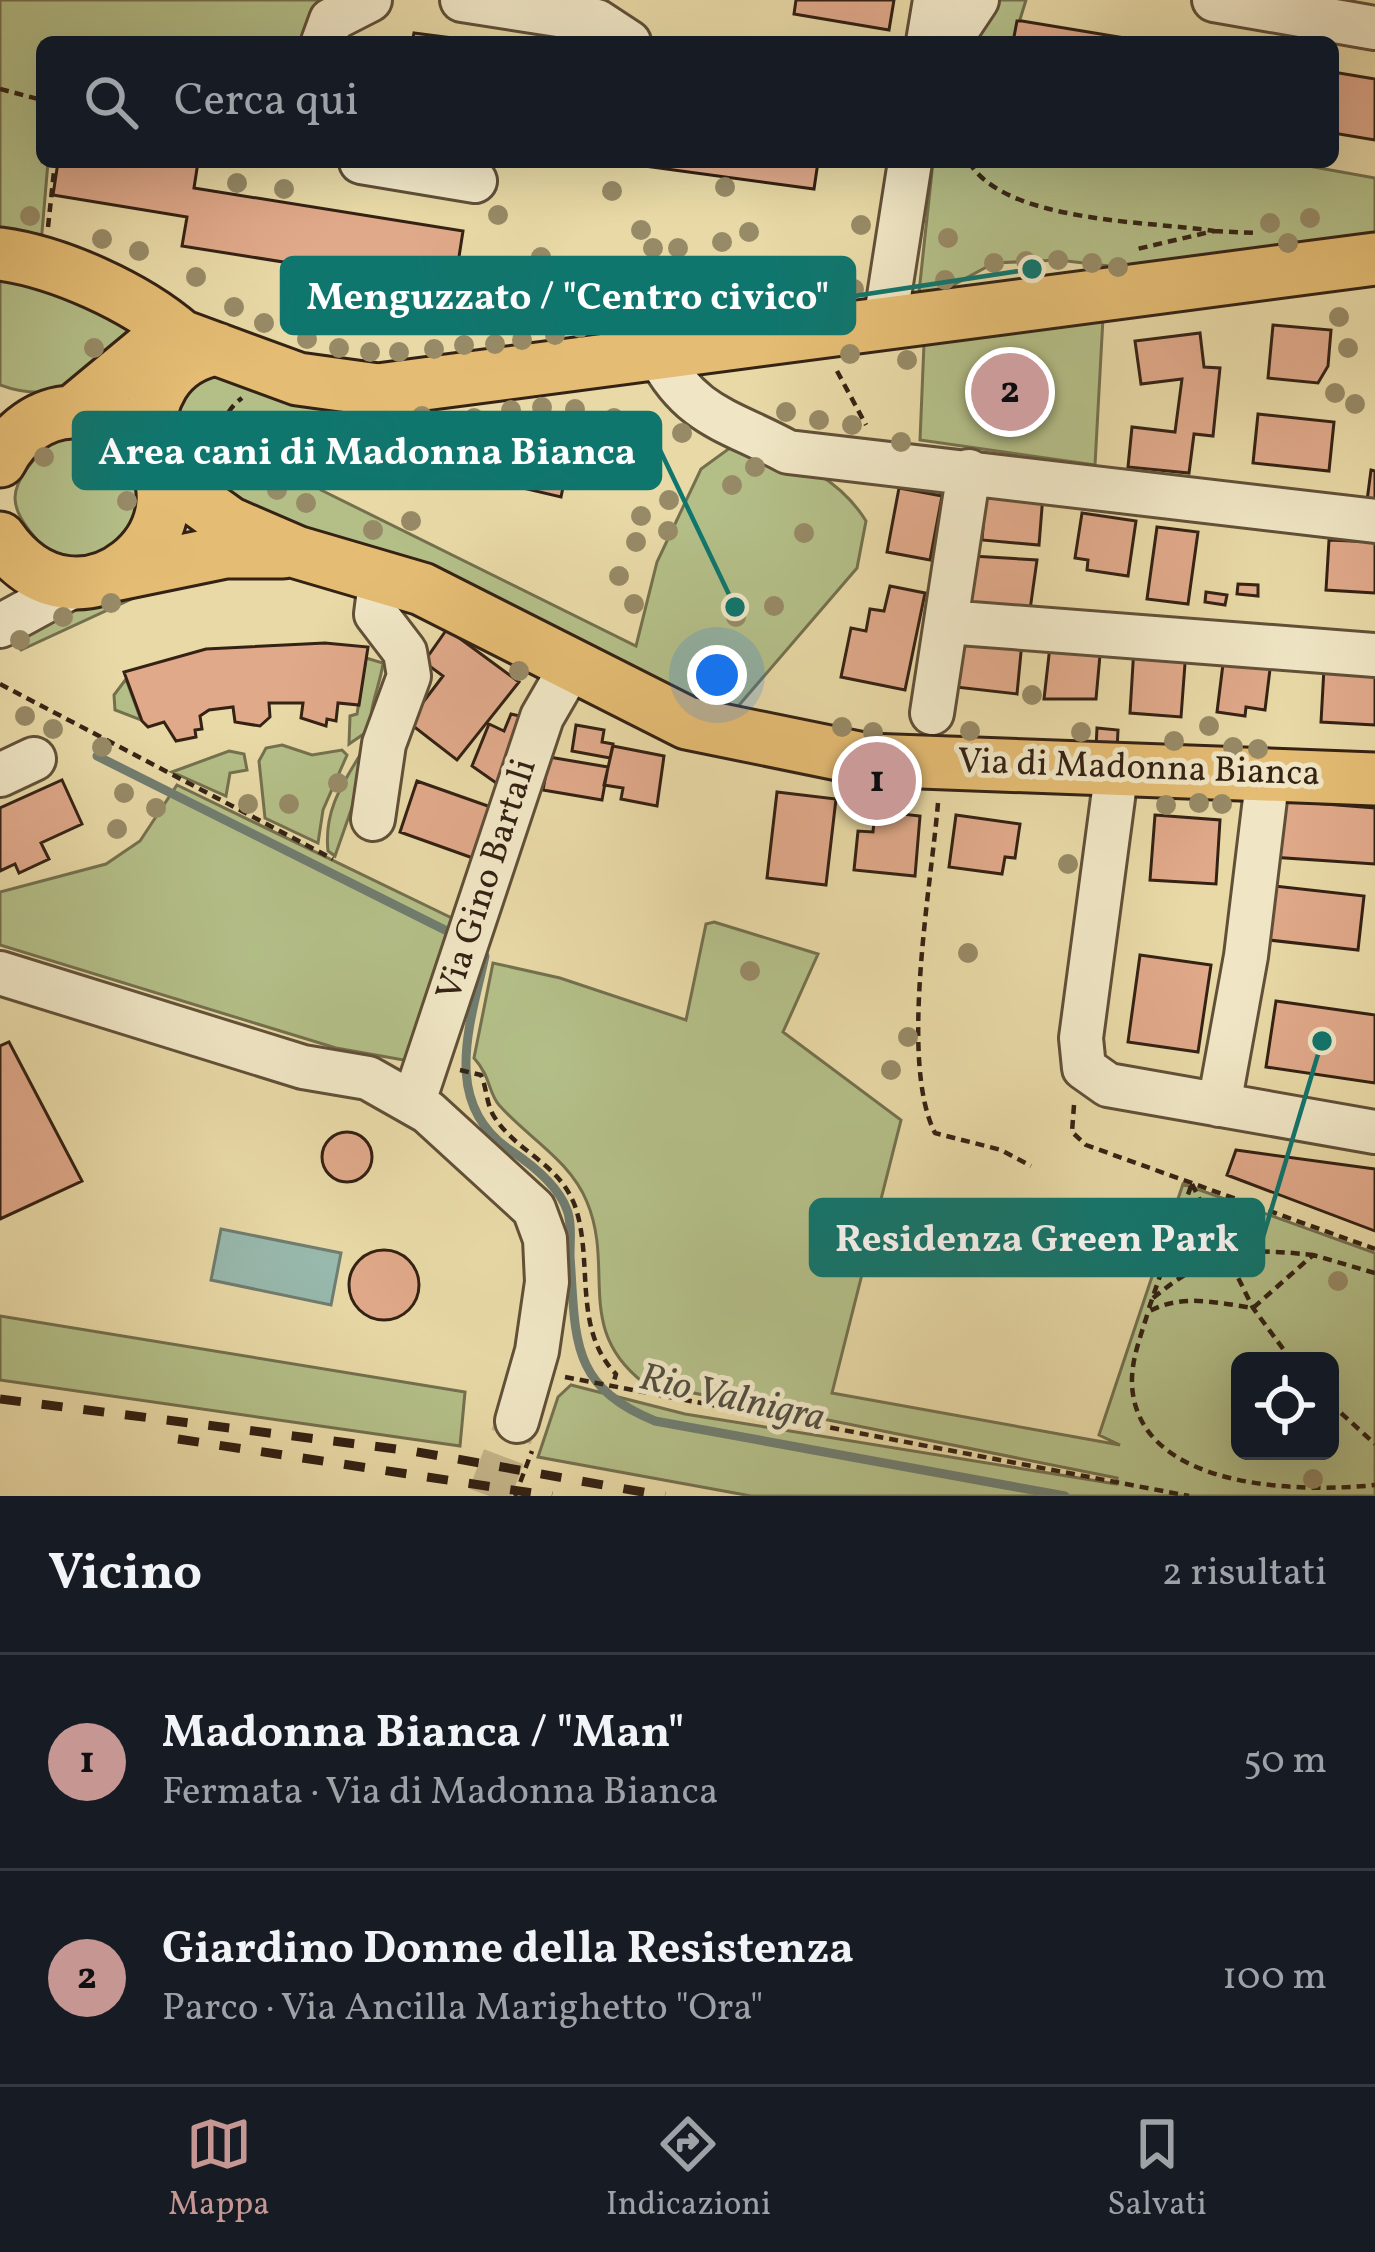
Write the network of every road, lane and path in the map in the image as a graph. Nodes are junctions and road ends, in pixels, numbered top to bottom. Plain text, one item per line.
1 (370, 0) edge
2 (462, 0) edge
3 (935, 0) edge
4 (977, 0) edge
5 (1214, 0) edge
6 (1375, 28) edge
7 (324, 36) edge
8 (620, 36) edge
9 (929, 36) edge
10 (947, 36) edge
11 (0, 89) edge
12 (36, 98) edge
13 (54, 168) edge
14 (397, 168) edge
15 (909, 168) edge
16 (974, 168) edge
17 (475, 181) dead end
18 (48, 229) dead end
19 (1131, 251) dead end
20 (0, 254) edge
21 (1375, 259) edge
22 (885, 322) junction
23 (199, 343) junction
24 (658, 354) junction
25 (834, 365) dead end
26 (0, 394) edge
27 (63, 413) junction
28 (0, 460) edge
29 (153, 460) junction
30 (886, 461) junction
31 (969, 471) junction
32 (1375, 521) edge
33 (0, 538) edge
34 (296, 551) junction
35 (381, 574) junction
36 (97, 579) junction
37 (946, 622) junction
38 (0, 626) edge
39 (1375, 655) edge
40 (572, 665) junction
41 (0, 684) edge
42 (936, 737) junction
43 (1117, 768) junction
44 (1268, 774) junction
45 (1375, 779) edge
46 (373, 819) dead end
47 (333, 859) dead end
48 (0, 973) edge
49 (452, 1069) dead end
50 (477, 1072) dead end
51 (1090, 1075) junction
52 (414, 1101) junction
53 (1219, 1105) junction
54 (1375, 1132) edge
55 (1031, 1166) dead end
56 (1192, 1183) junction
57 (1375, 1249) edge
58 (1224, 1252) junction
59 (1313, 1255) junction
60 (1375, 1273) edge
61 (1153, 1298) junction
62 (1253, 1308) junction
63 (1148, 1312) junction
64 (1285, 1352) edge
65 (574, 1378) dead end
66 (1339, 1411) edge
67 (517, 1421) tunnel mouth
68 (1375, 1444) edge
69 (1375, 1485) edge
70 (1189, 1496) edge

1 - 7 street
2 - 8 street
3 - 9 street
4 - 10 street
5 - 6 street
11 - 12 path
13 - 18 path
14 - 17 street
15 - 22 street
16 - 19 path
20 - 23 main road
21 - 22 main road
22 - 24 main road
23 - 24 main road
23 - 27 main road
23 - 29 main road
24 - 30 street
25 - 30 path
26 - 27 main road, Via di Madonna Bianca
27 - 28 main road
27 - 29 main road, Via di Madonna Bianca
29 - 34 main road, Via di Madonna Bianca
29 - 36 main road
30 - 31 street
31 - 32 street
31 - 37 street
33 - 36 main road
34 - 35 main road, Via di Madonna Bianca
34 - 36 main road, Via di Madonna Bianca
35 - 40 main road, Via di Madonna Bianca
35 - 46 street
36 - 38 street
37 - 39 street
37 - 42 street
40 - 42 main road, Via di Madonna Bianca
40 - 52 street, Via Gino Bartali
41 - 47 path
42 - 43 main road, Via di Madonna Bianca
42 - 55 path
43 - 44 main road, Via di Madonna Bianca
43 - 51 street
44 - 45 main road, Via di Madonna Bianca
44 - 53 street
48 - 52 street
49 - 50 path
51 - 53 street
51 - 56 path
52 - 67 street
53 - 54 street
56 - 57 path
56 - 58 path
56 - 61 path
58 - 59 path
58 - 61 path
58 - 62 path
59 - 60 path
59 - 62 path
61 - 63 path
62 - 63 path
62 - 64 path
63 - 69 path
65 - 70 path
66 - 68 path

